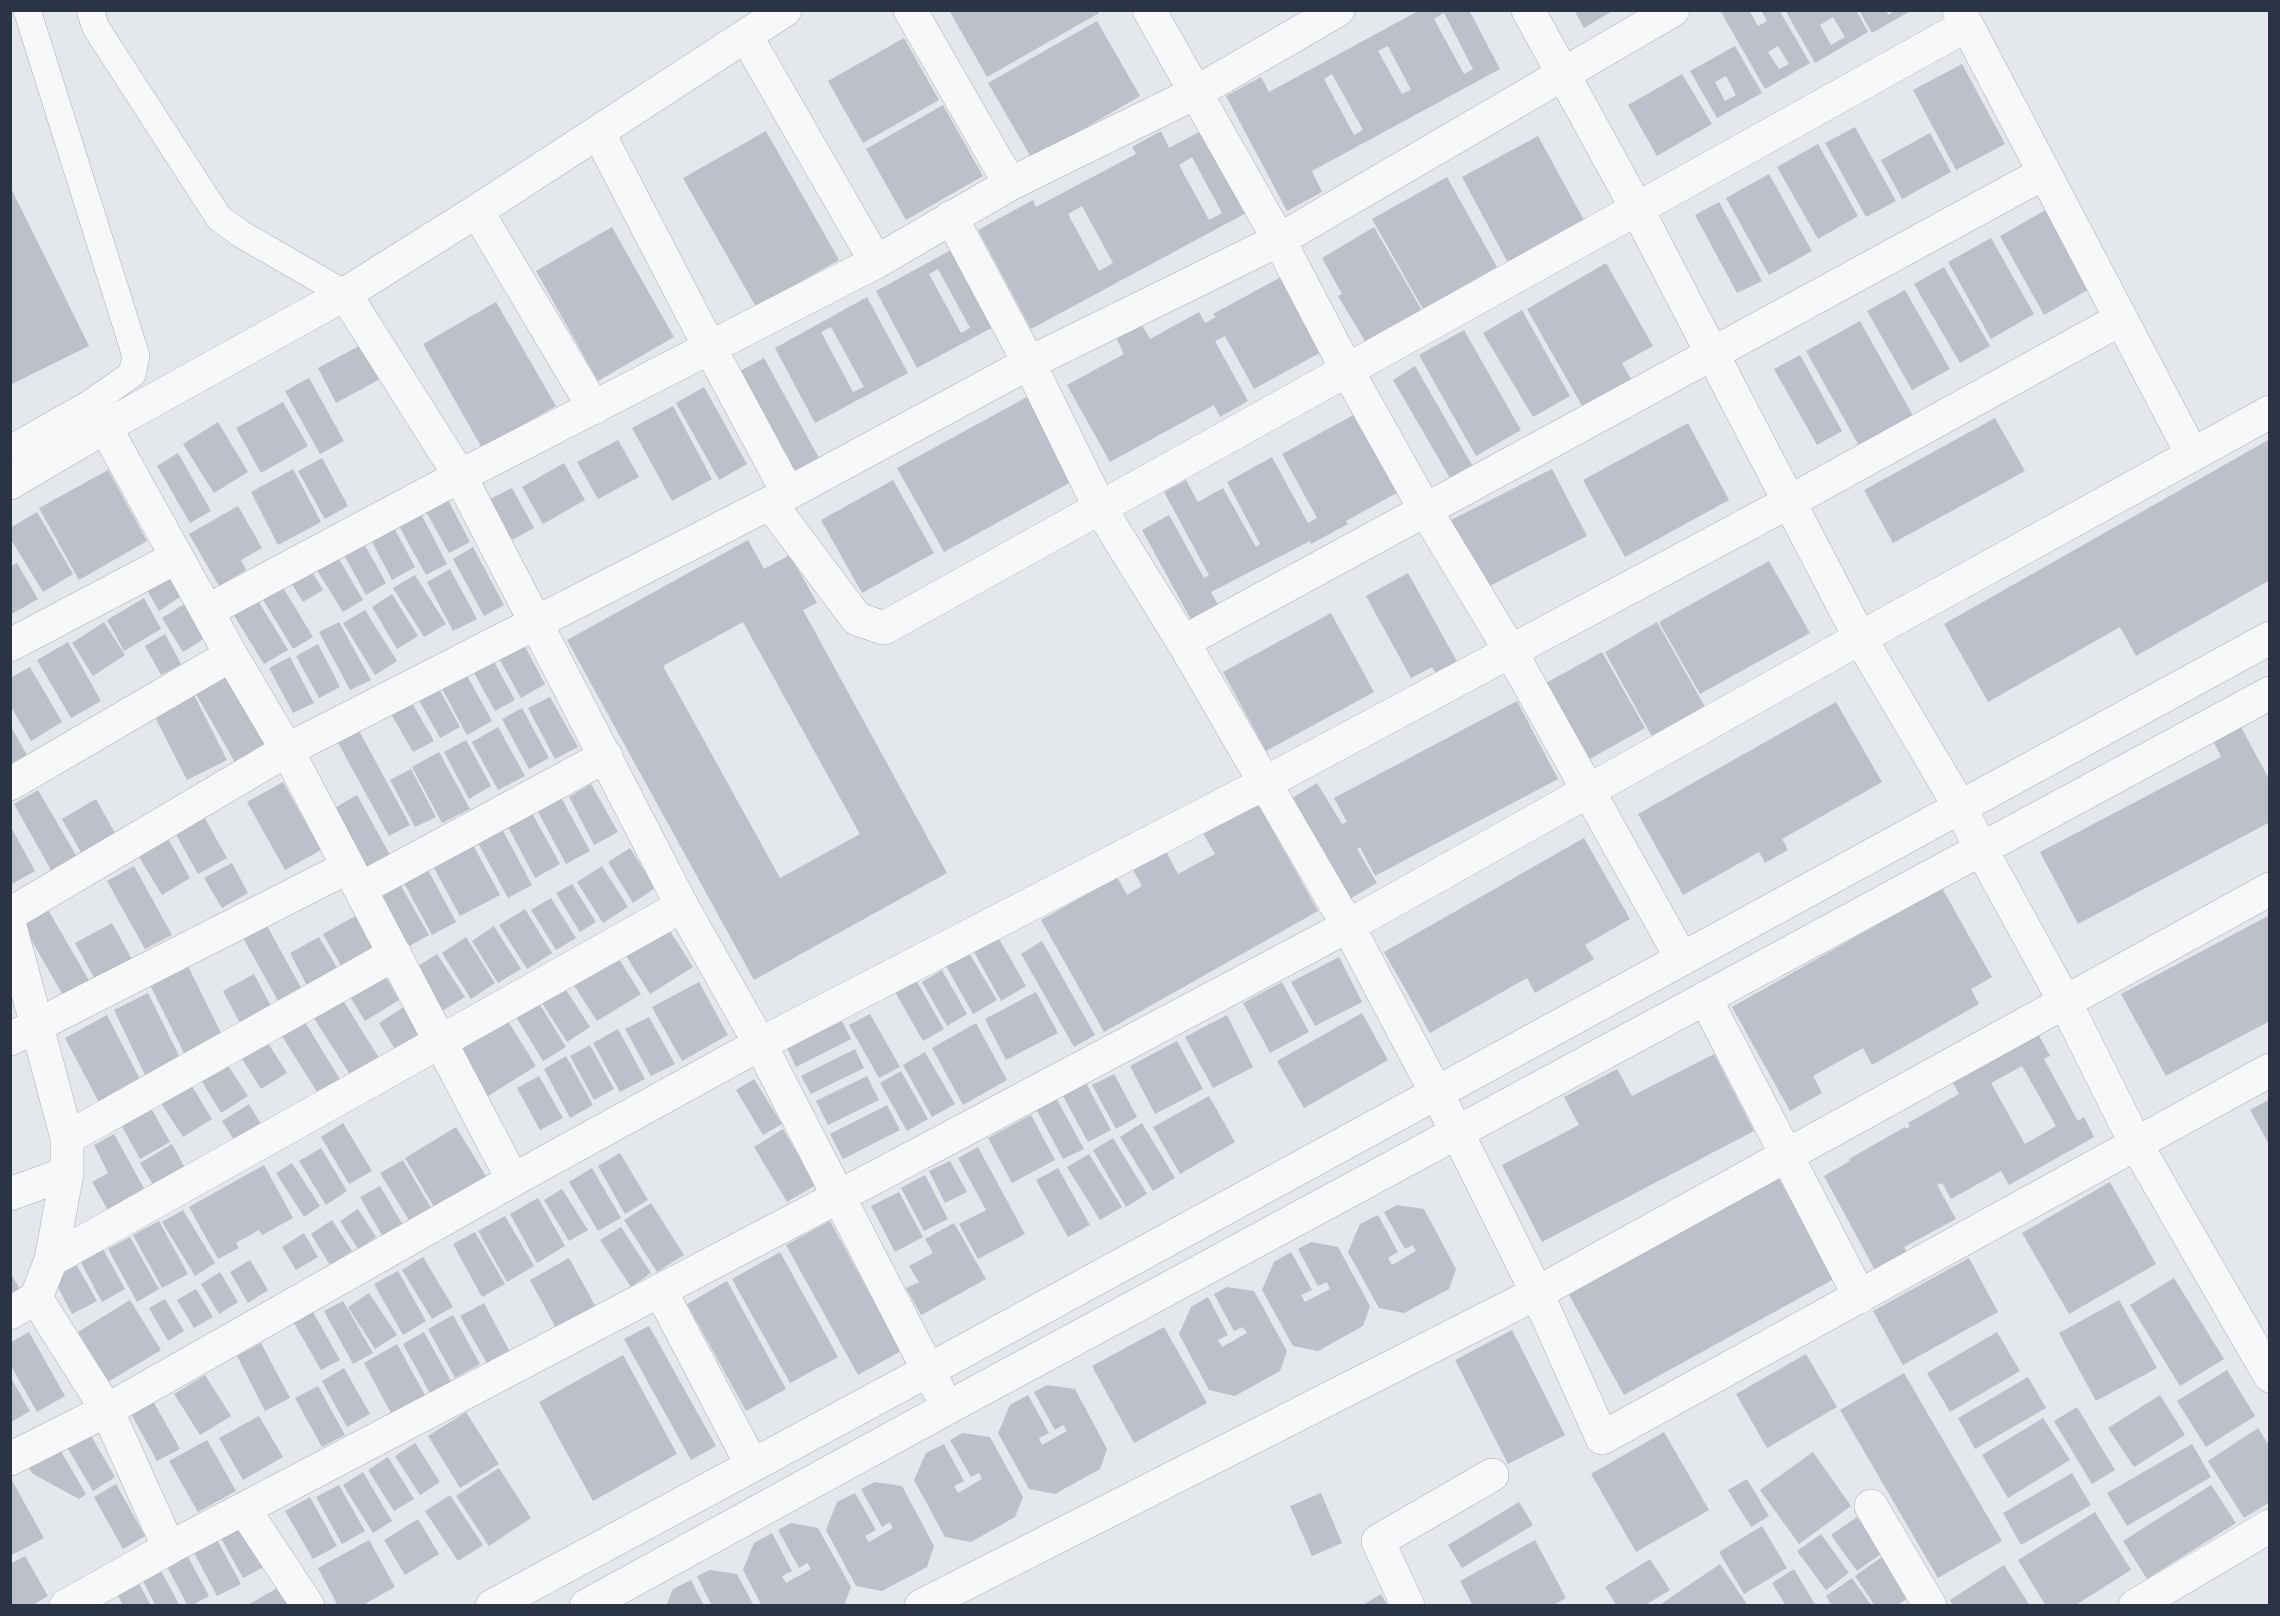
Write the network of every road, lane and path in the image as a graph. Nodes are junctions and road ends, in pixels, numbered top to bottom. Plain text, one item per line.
1 (27, 10) edge
2 (90, 10) edge
3 (785, 10) edge
4 (910, 10) edge
5 (1149, 10) edge
6 (1338, 10) edge
7 (1528, 10) edge
8 (1673, 10) edge
9 (1305, 18) edge
10 (1963, 18) edge
11 (746, 36) junction
12 (1564, 75) junction
13 (1195, 93) junction
14 (598, 132) junction
15 (2044, 173) junction
16 (1010, 184) junction
17 (1636, 209) junction
18 (477, 211) junction
19 (951, 217) junction
20 (1279, 240) junction
21 (876, 262) junction
22 (345, 294) junction
23 (2121, 319) junction
24 (710, 348) junction
25 (1712, 353) junction
26 (1029, 363) junction
27 (1347, 370) junction
28 (594, 408) junction
29 (2270, 412) edge
30 (105, 427) junction
31 (10, 449) edge
32 (2192, 454) junction
33 (460, 476) junction
34 (10, 483) edge
35 (779, 498) junction
36 (1789, 502) junction
37 (1100, 508) junction
38 (1426, 511) junction
39 (177, 557) junction
40 (207, 610) junction
41 (537, 621) junction
42 (1860, 638) junction
43 (2270, 638) edge
44 (1183, 642) junction
45 (10, 645) edge
46 (1510, 652) junction
47 (231, 655) junction
48 (2266, 704) edge
49 (287, 750) junction
50 (606, 756) junction
51 (1265, 783) junction
52 (10, 784) edge
53 (1588, 791) junction
54 (1960, 807) junction
55 (1981, 849) junction
56 (354, 878) junction
57 (2270, 889) edge
58 (682, 906) junction
59 (10, 914) edge
60 (1348, 926) junction
61 (10, 927) edge
62 (395, 954) junction
63 (1682, 958) junction
64 (1704, 998) junction
65 (2065, 1002) junction
66 (24, 1032) edge
67 (441, 1043) junction
68 (760, 1044) junction
69 (2270, 1070) edge
70 (1436, 1093) junction
71 (1457, 1132) junction
72 (67, 1138) junction
73 (2136, 1144) junction
74 (1788, 1155) junction
75 (67, 1173) junction
76 (513, 1180) junction
77 (10, 1194) edge
78 (838, 1197) junction
79 (51, 1260) junction
80 (660, 1290) junction
81 (1537, 1293) junction
82 (1860, 1297) junction
83 (23, 1306) edge
84 (927, 1371) junction
85 (2270, 1376) edge
86 (949, 1407) junction
87 (107, 1410) junction
88 (10, 1459) edge
89 (752, 1465) junction
90 (1492, 1475) dead end
91 (1871, 1506) dead end
92 (244, 1509) junction
93 (2270, 1526) edge
94 (169, 1548) junction
95 (526, 1597) edge
96 (66, 1605) edge
97 (308, 1605) edge
98 (492, 1605) edge
99 (586, 1605) edge
100 (921, 1605) edge
101 (1408, 1605) edge
102 (1930, 1605) edge
103 (2135, 1605) edge

1 - 31 lane
2 - 22 lane
3 - 11 street
4 - 16 street
5 - 13 street
6 - 9 street
7 - 12 street
8 - 12 street
9 - 13 street
10 - 15 street
10 - 17 street
11 - 14 street
11 - 21 street
12 - 17 street
12 - 20 street
13 - 16 street
13 - 20 street
14 - 18 street
14 - 24 street
15 - 23 street
15 - 25 street
16 - 19 street
17 - 25 street
17 - 27 street
18 - 22 street
18 - 28 street
19 - 21 street
19 - 26 street
20 - 26 street
20 - 27 street
21 - 24 street
22 - 30 street
22 - 33 street
23 - 32 street
23 - 36 street
24 - 28 street
24 - 35 street
25 - 36 street
25 - 38 street
26 - 35 street
26 - 37 street
27 - 37 street
27 - 38 street
28 - 33 street
29 - 32 street
30 - 34 street
30 - 39 street
32 - 42 street
33 - 40 street
33 - 41 street
35 - 37 street
35 - 41 street
36 - 42 street
36 - 46 street
37 - 44 street
38 - 44 street
38 - 46 street
39 - 40 street
39 - 45 street
40 - 47 street
41 - 49 street
41 - 50 street
42 - 53 street
42 - 54 street
43 - 54 street
44 - 51 street
46 - 51 street
46 - 53 street
47 - 49 street
47 - 52 street
48 - 55 street
49 - 56 street
49 - 59 street
50 - 56 street
50 - 58 street
51 - 60 street
51 - 68 street
53 - 60 street
53 - 63 street
54 - 55 street
54 - 63 street
55 - 64 street
55 - 65 street
56 - 62 street
56 - 66 street
57 - 65 street
58 - 67 street
58 - 68 street
60 - 70 street
60 - 78 street
61 - 66 street
62 - 67 street
62 - 72 street
63 - 70 street
64 - 71 street
64 - 74 street
65 - 73 street
65 - 74 street
66 - 72 street
67 - 76 street
67 - 79 street
68 - 76 street
68 - 78 street
69 - 73 street
70 - 71 street
70 - 84 street
71 - 81 street
71 - 86 street
72 - 75 street
73 - 82 street
73 - 85 street
74 - 81 street
74 - 82 street
75 - 77 street
75 - 79 street
76 - 87 street
78 - 80 street
78 - 84 street
79 - 83 street
80 - 89 street
80 - 92 street
81 - 82 street
81 - 100 street
83 - 87 street
84 - 86 street
84 - 89 street
86 - 99 street
87 - 88 street
87 - 94 street
89 - 95 street
90 - 101 street
91 - 102 street
92 - 94 street
92 - 97 street
93 - 103 street
94 - 96 street
95 - 98 street

